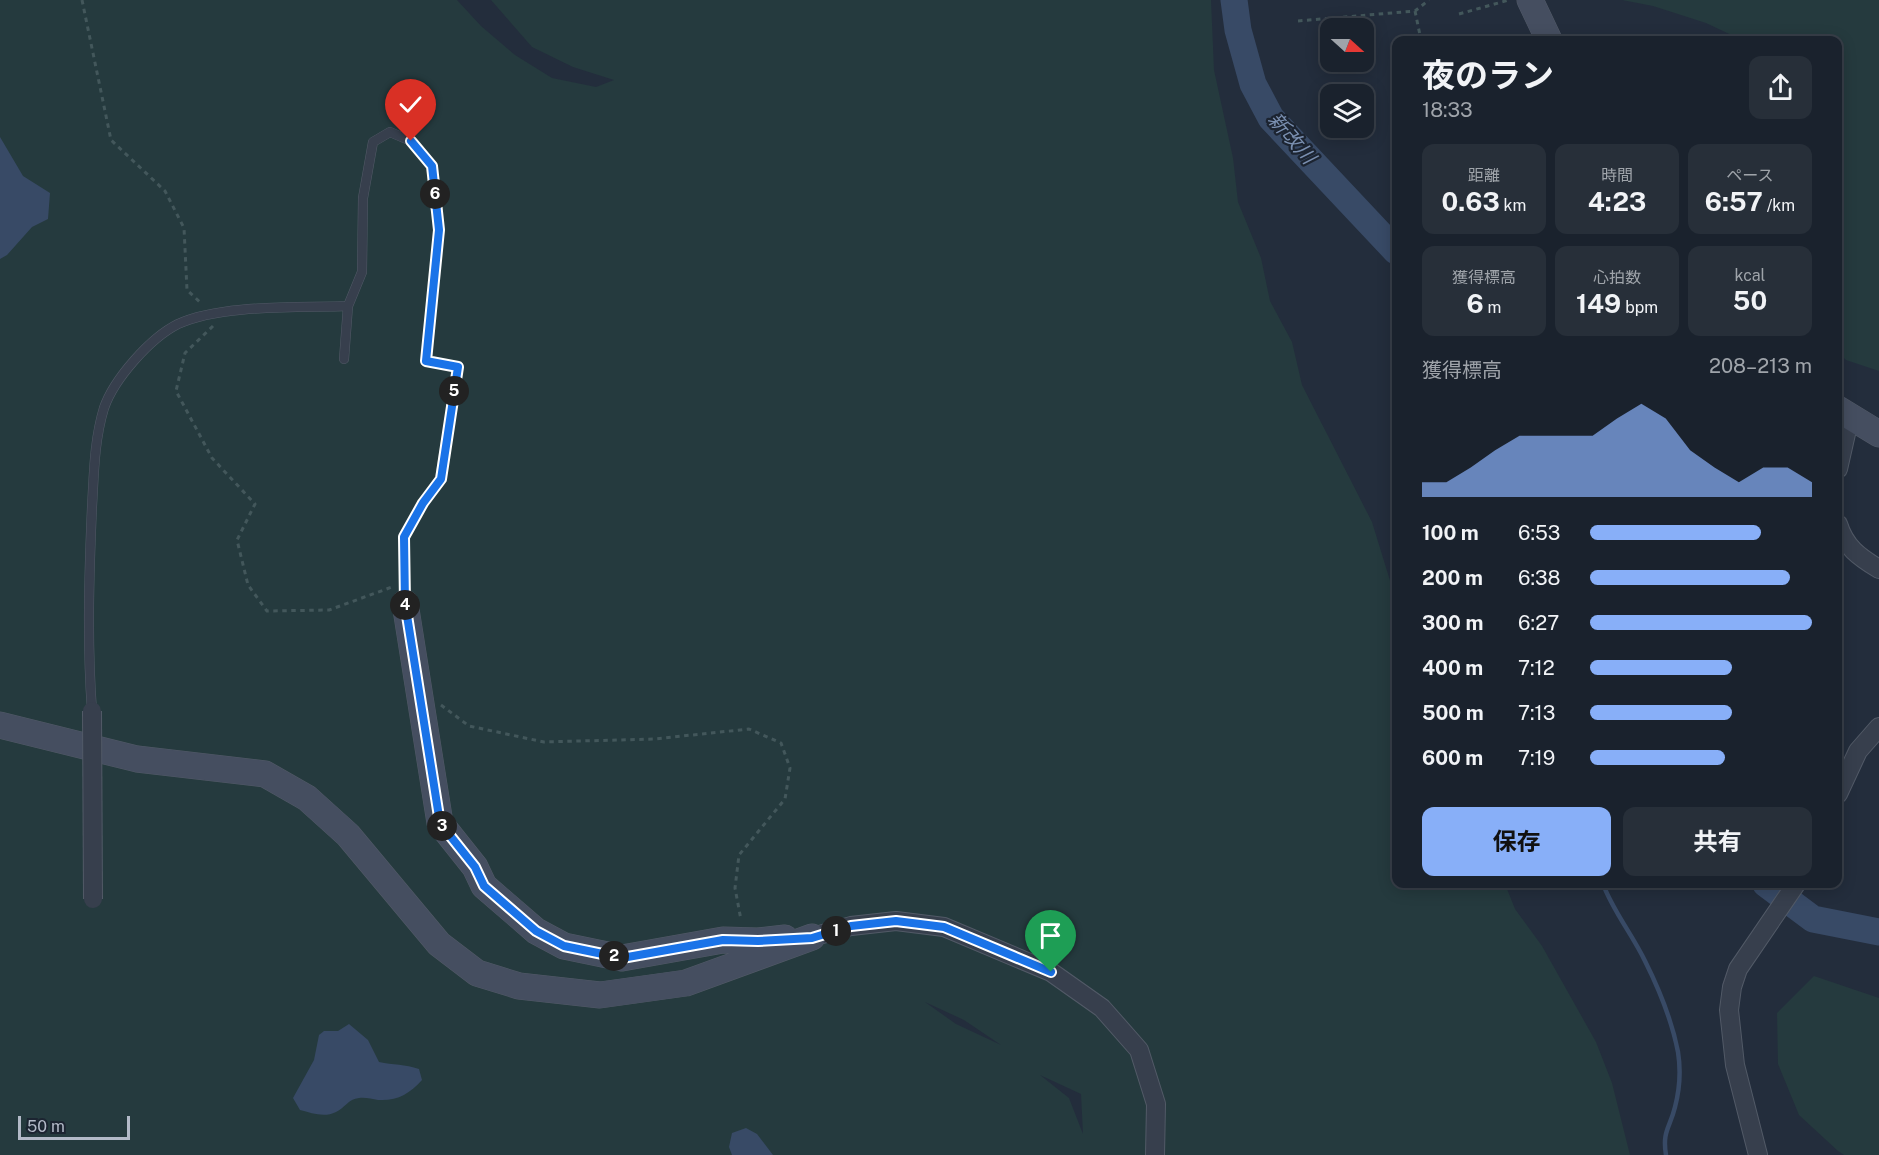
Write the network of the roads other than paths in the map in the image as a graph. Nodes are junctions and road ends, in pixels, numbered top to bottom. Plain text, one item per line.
1 (1530, 0) edge
2 (1547, 36) edge
3 (348, 306) junction
4 (344, 359) dead end
5 (1844, 412) edge
6 (1842, 431) edge
7 (1879, 434) edge
8 (1842, 539) edge
9 (1879, 570) edge
10 (405, 603) joint
11 (92, 711) joint
12 (0, 725) edge
13 (1879, 727) edge
14 (1842, 785) edge
15 (1793, 888) edge
16 (93, 899) dead end
17 (812, 938) junction
18 (1155, 1155) edge
19 (1758, 1155) edge

1 - 2 street
3 - 4 lane
3 - 10 lane
3 - 11 lane
5 - 6 street
5 - 7 street
8 - 9 street
10 - 17 street
11 - 16 street, bridge
12 - 17 street
13 - 14 street
15 - 19 street
17 - 18 street

